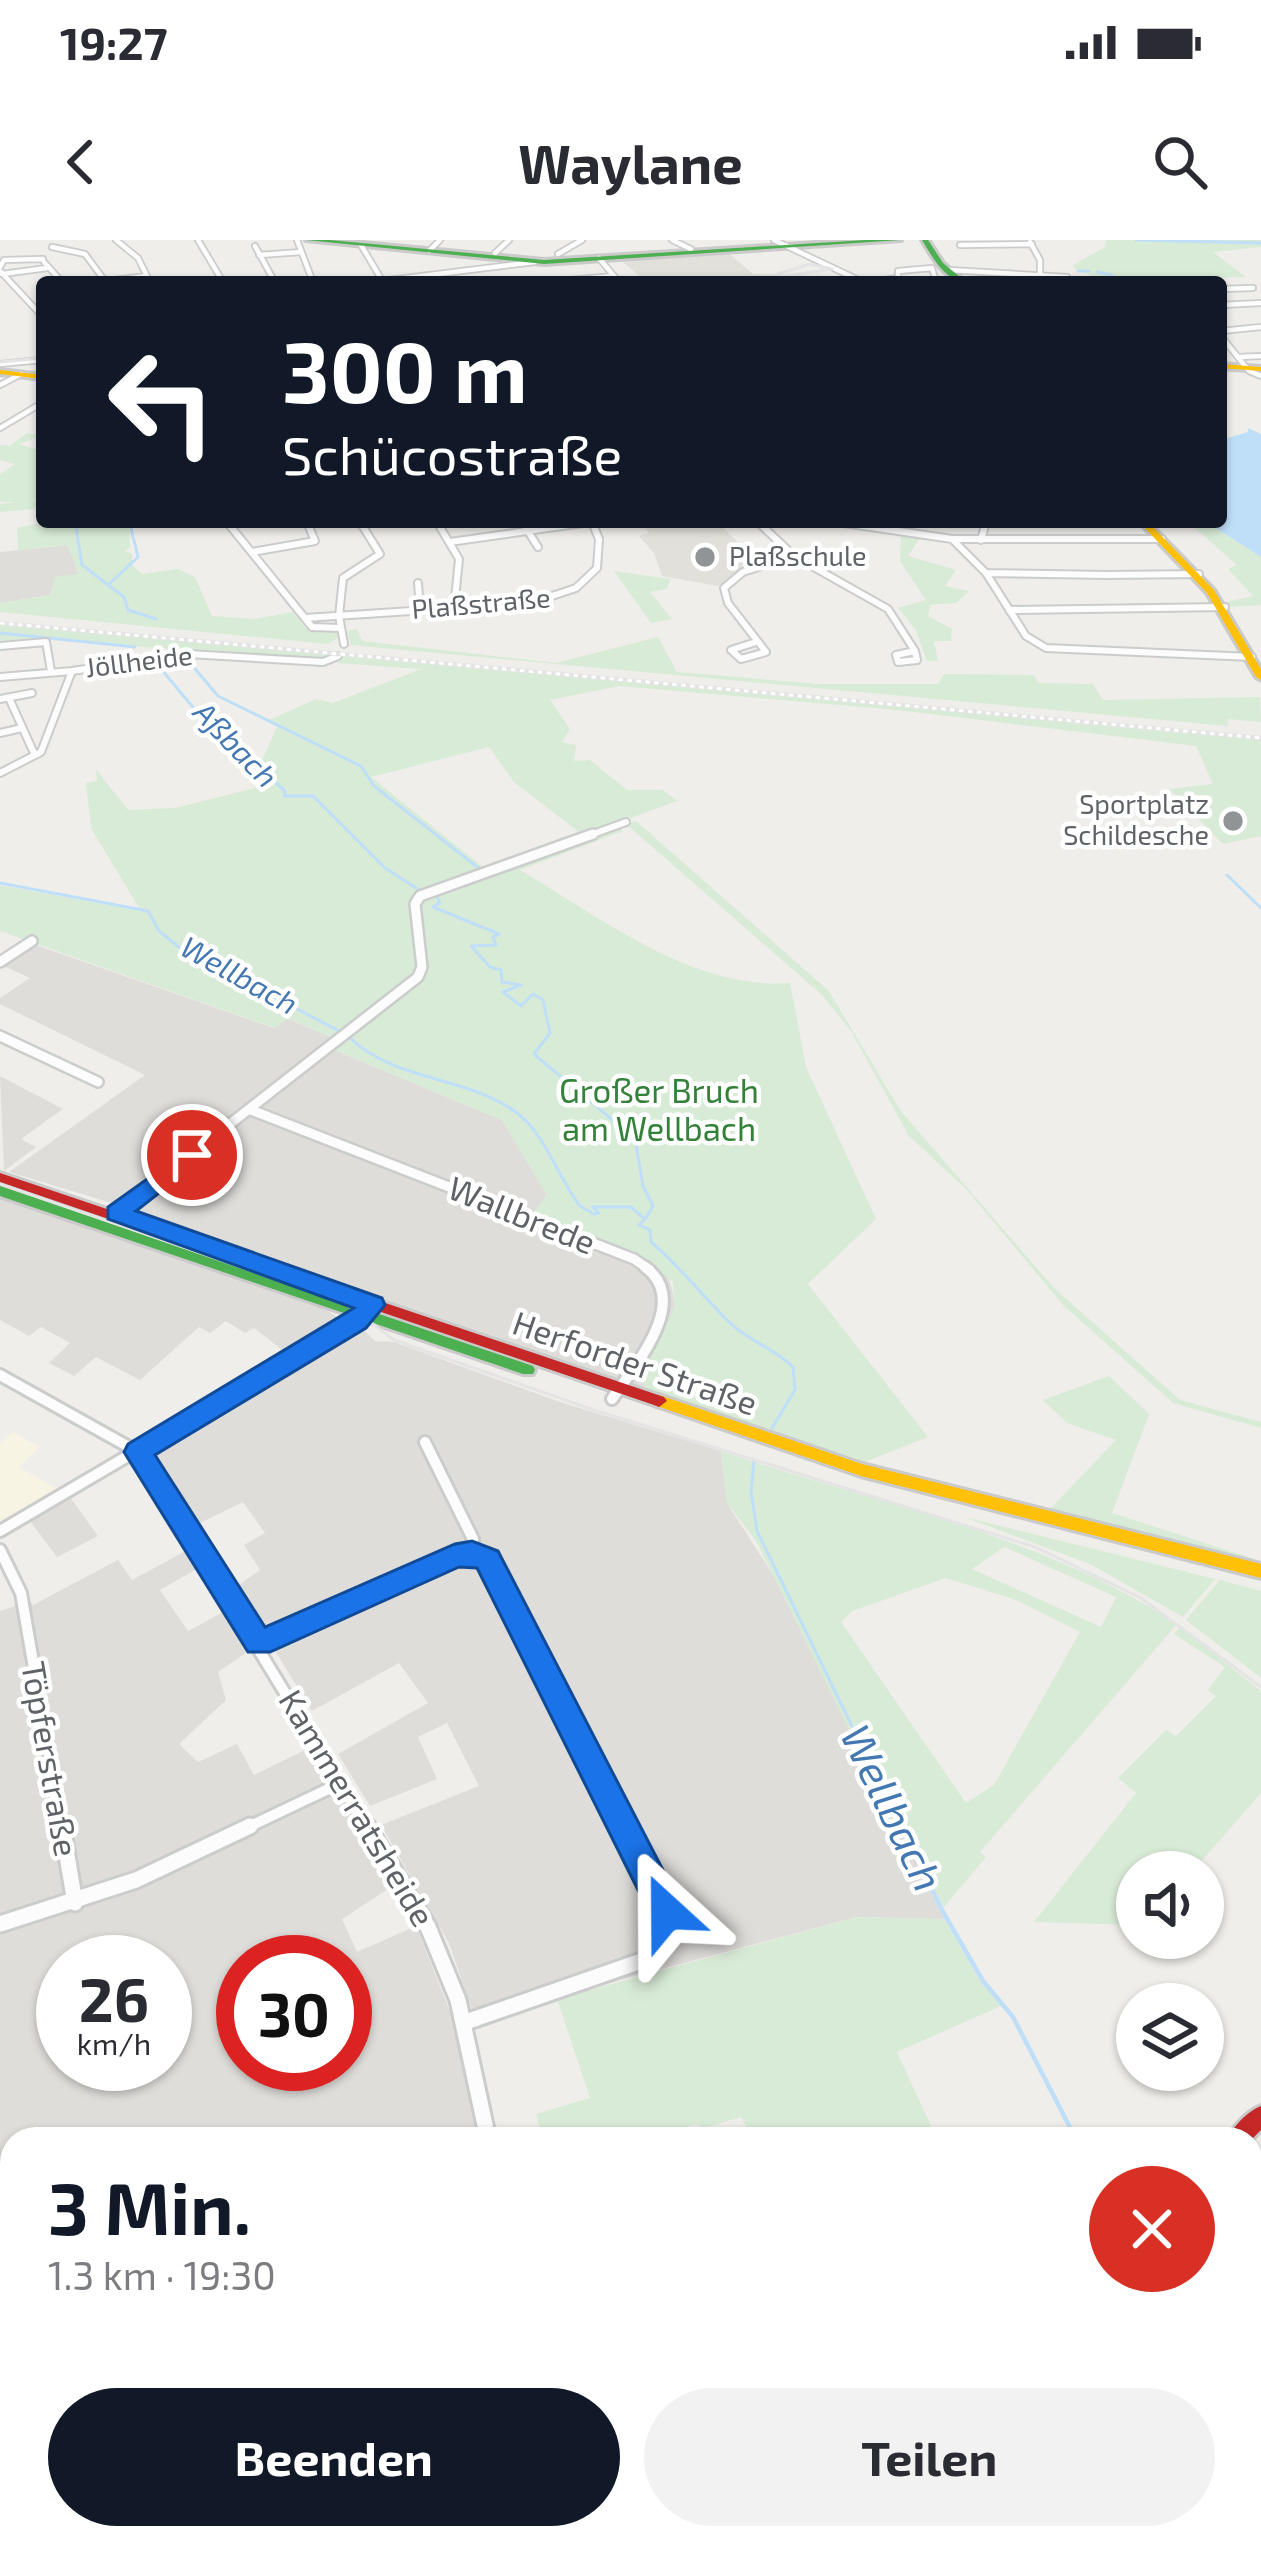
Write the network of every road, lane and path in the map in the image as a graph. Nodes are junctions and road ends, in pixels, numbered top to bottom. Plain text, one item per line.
1 (61, 240) edge
2 (116, 240) edge
3 (198, 240) edge
4 (297, 240) edge
5 (509, 240) edge
6 (582, 240) edge
7 (672, 240) edge
8 (896, 240) edge
9 (324, 241) edge
10 (1030, 242) edge
11 (957, 243) edge
12 (779, 244) edge
13 (361, 245) junction
14 (255, 246) dead end
15 (305, 246) edge
16 (434, 246) edge
17 (52, 248) junction
18 (498, 249) dead end
19 (691, 249) junction
20 (558, 254) dead end
21 (259, 255) junction
22 (598, 258) junction
23 (43, 259) junction
24 (939, 261) edge
25 (535, 262) junction
26 (2, 268) edge
27 (47, 268) junction
28 (272, 274) dead end
29 (56, 276) edge
30 (98, 276) edge
31 (147, 276) edge
32 (219, 276) edge
33 (312, 276) edge
34 (379, 276) edge
35 (429, 276) edge
36 (614, 276) edge
37 (852, 276) edge
38 (887, 276) edge
39 (1023, 276) edge
40 (1039, 276) edge
41 (1253, 288) dead end
42 (1227, 289) edge
43 (1261, 303) edge
44 (1227, 305) edge
45 (36, 309) edge
46 (1261, 327) edge
47 (1227, 332) edge
48 (1227, 340) edge
49 (1261, 356) edge
50 (36, 361) edge
51 (0, 368) edge
52 (1252, 368) edge
53 (21, 374) junction
54 (36, 376) edge
55 (0, 385) edge
56 (36, 407) edge
57 (0, 428) edge
58 (232, 528) edge
59 (310, 528) edge
60 (363, 528) edge
61 (441, 528) edge
62 (525, 528) edge
63 (548, 528) edge
64 (593, 528) edge
65 (764, 528) edge
66 (878, 528) edge
67 (984, 528) edge
68 (1150, 528) edge
69 (527, 531) junction
70 (952, 539) junction
71 (1162, 539) junction
72 (981, 540) junction
73 (450, 542) junction
74 (538, 548) dead end
75 (252, 552) junction
76 (793, 556) junction
77 (986, 573) junction
78 (1199, 574) junction
79 (418, 583) dead end
80 (1225, 607) junction
81 (454, 608) junction
82 (420, 610) junction
83 (1009, 610) junction
84 (339, 616) junction
85 (305, 618) junction
86 (340, 628) junction
87 (756, 642) dead end
88 (344, 644) dead end
89 (0, 646) edge
90 (916, 651) dead end
91 (338, 656) dead end
92 (1252, 657) junction
93 (51, 671) junction
94 (72, 671) junction
95 (1261, 676) edge
96 (0, 677) edge
97 (32, 693) dead end
98 (4, 698) edge
99 (22, 728) junction
100 (0, 733) edge
101 (33, 751) dead end
102 (0, 773) edge
103 (626, 822) dead end
104 (32, 941) dead end
105 (0, 962) edge
106 (0, 1036) edge
107 (98, 1082) dead end
108 (251, 1110) junction
109 (0, 1177) edge
110 (0, 1191) edge
111 (116, 1213) junction
112 (100, 1223) junction
113 (368, 1310) junction
114 (0, 1375) edge
115 (615, 1394) junction
116 (424, 1442) dead end
117 (138, 1452) junction
118 (0, 1531) edge
119 (0, 1550) edge
120 (472, 1553) junction
121 (1261, 1571) edge
122 (1261, 1581) edge
123 (259, 1643) junction
124 (343, 1782) junction
125 (75, 1903) junction
126 (0, 1924) edge
127 (463, 2023) junction
128 (485, 2127) edge

1 - 17 street
2 - 31 street
3 - 32 street
4 - 15 street
5 - 18 street
6 - 20 street
7 - 19 street
8 - 12 main road
8 - 24 main road
9 - 13 main road
9 - 15 main road
10 - 11 street
10 - 40 street
11 - 24 street
12 - 19 main road
12 - 37 street
13 - 16 main road
13 - 34 street
14 - 21 street
15 - 21 street
15 - 33 street
16 - 25 main road
17 - 23 street
17 - 30 street
19 - 22 main road
21 - 28 street
22 - 25 main road
22 - 36 street
23 - 26 street
23 - 27 street
24 - 38 street
24 - 39 street
25 - 35 street
26 - 27 street
26 - 45 street
27 - 29 street
41 - 42 street
43 - 44 street
46 - 47 street
48 - 52 street
49 - 52 street
50 - 51 street
51 - 53 main road
53 - 54 main road
53 - 55 street
56 - 57 street
58 - 75 street
59 - 75 street
60 - 84 street
61 - 73 street
62 - 69 street
63 - 69 street
64 - 81 street, Plaßstraße
65 - 76 street
66 - 70 street
67 - 72 street
68 - 71 main road
69 - 73 street
69 - 74 street
70 - 72 street
70 - 77 street
71 - 72 street
71 - 78 main road
73 - 81 street
75 - 85 street
76 - 87 street
76 - 90 street
77 - 78 street
77 - 83 street
78 - 80 main road
79 - 82 street
80 - 83 street
80 - 92 main road
81 - 82 street, Plaßstraße
82 - 84 street, Plaßstraße
83 - 92 street
84 - 85 street, Plaßstraße
84 - 86 street
85 - 86 street
86 - 88 street
89 - 93 street
91 - 94 street, Jöllheide
92 - 95 main road
93 - 94 street
93 - 96 street
94 - 102 street, Jöllheide
97 - 98 street
98 - 99 street
99 - 100 street
99 - 101 street
103 - 108 street
104 - 105 street
106 - 107 street
108 - 111 street
108 - 115 street, Wallbrede
109 - 111 main road, Herforder Straße
110 - 112 main road, Herforder Straße
111 - 112 main road
111 - 113 main road, Herforder Straße
112 - 113 main road, Herforder Straße
113 - 115 main road, Herforder Straße
113 - 117 street
114 - 117 street, Kammerratsheide
115 - 121 main road, Herforder Straße
115 - 122 main road, Herforder Straße
116 - 120 street
117 - 118 street
117 - 123 street, Kammerratsheide
119 - 125 street, Töpferstraße
120 - 123 street
120 - 127 street
123 - 124 street, Kammerratsheide
124 - 125 street
124 - 127 street, Kammerratsheide
125 - 126 street
127 - 128 street, Kammerratsheide

